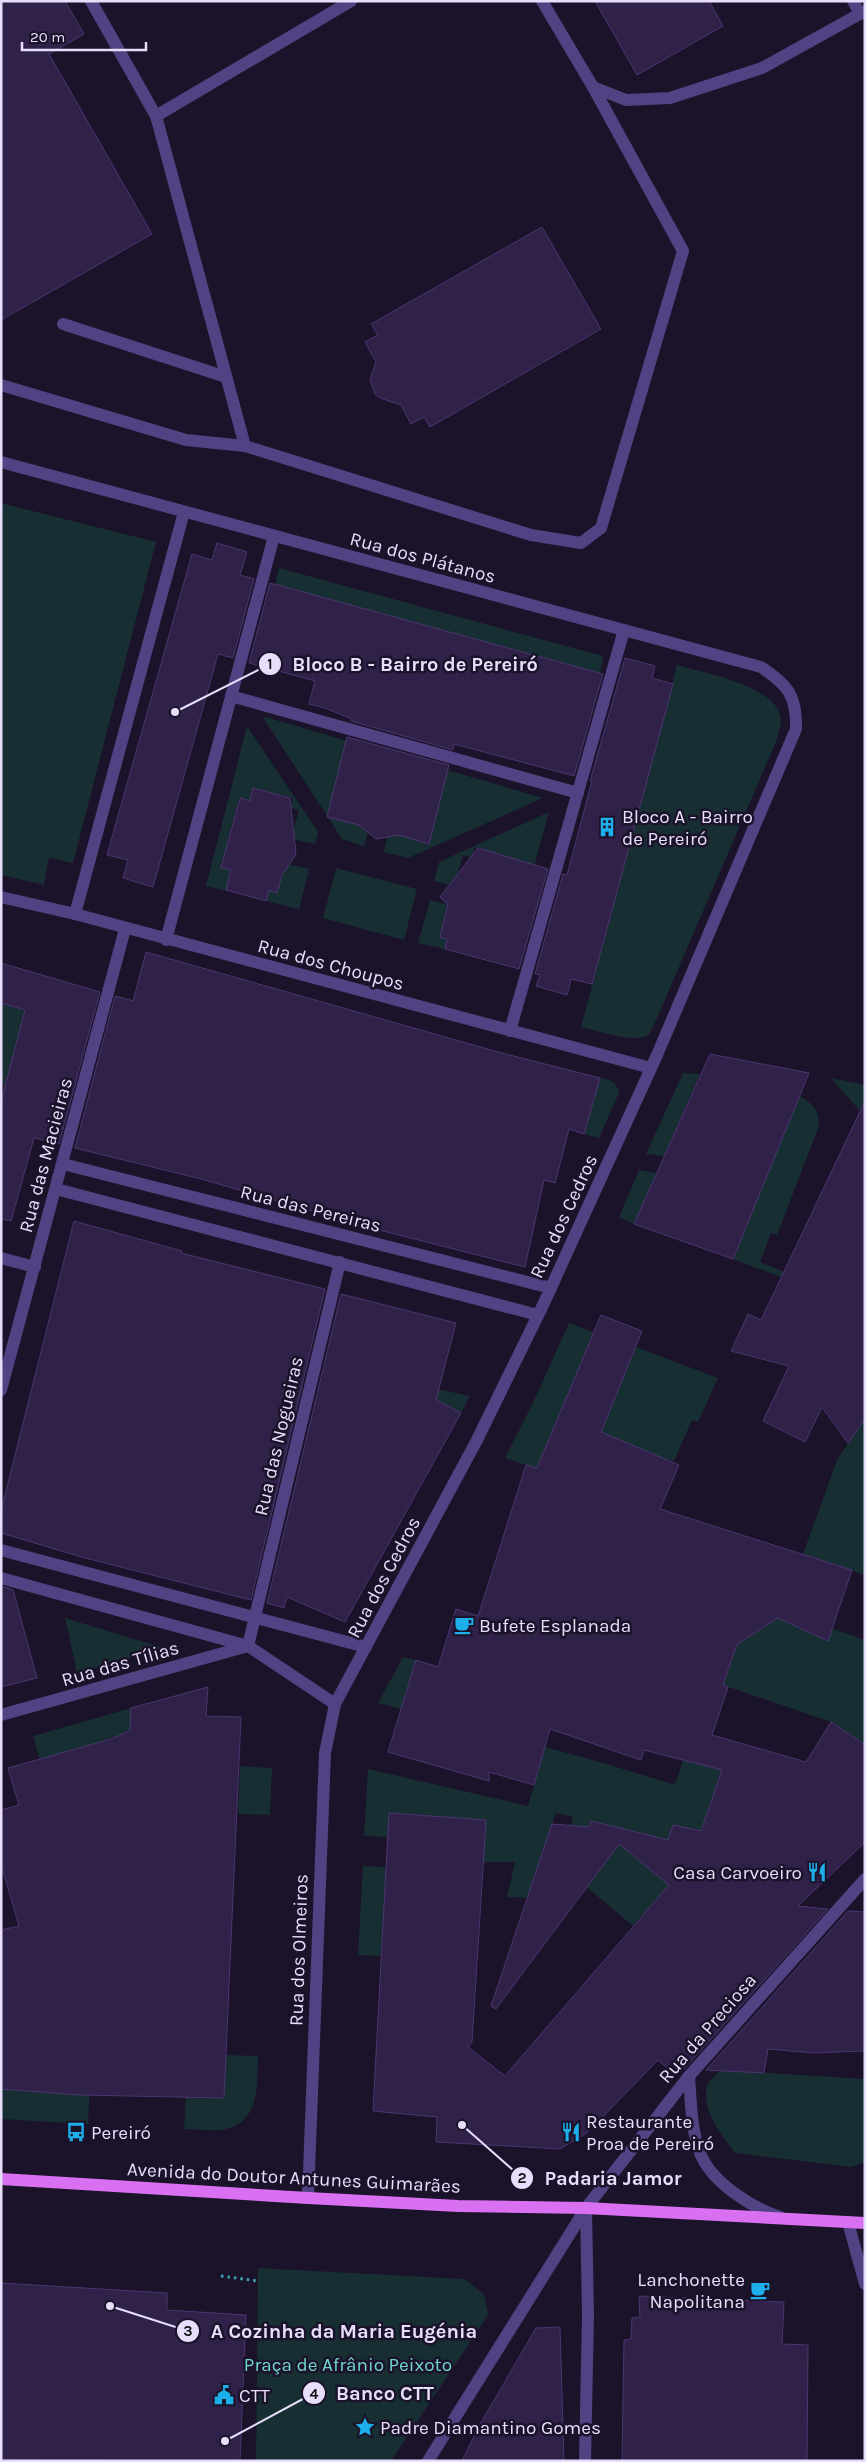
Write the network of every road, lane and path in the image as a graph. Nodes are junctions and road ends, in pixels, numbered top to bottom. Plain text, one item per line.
1 (351, 1) edge
2 (542, 1) edge
3 (853, 1) edge
4 (95, 4) edge
5 (862, 12) edge
6 (593, 87) junction
7 (156, 116) junction
8 (63, 324) dead end
9 (226, 377) junction
10 (1, 385) edge
11 (245, 446) junction
12 (1, 462) edge
13 (184, 512) junction
14 (274, 536) junction
15 (624, 630) junction
16 (231, 696) junction
17 (796, 729) joint
18 (578, 792) junction
19 (1, 897) edge
20 (75, 914) junction
21 (125, 930) junction
22 (166, 940) junction
23 (510, 1031) junction
24 (651, 1068) junction
25 (62, 1164) junction
26 (56, 1189) junction
27 (1, 1258) edge
28 (340, 1262) junction
29 (35, 1266) junction
30 (551, 1288) junction
31 (538, 1316) junction
32 (1, 1390) edge
33 (1, 1550) edge
34 (1, 1578) edge
35 (254, 1617) junction
36 (248, 1646) junction
37 (366, 1647) junction
38 (335, 1704) junction
39 (1, 1715) edge
40 (865, 1879) edge
41 (689, 2076) junction
42 (1, 2179) edge
43 (308, 2198) junction
44 (586, 2208) junction
45 (786, 2219) junction
46 (848, 2222) junction
47 (865, 2223) edge
48 (222, 2276) dead end
49 (258, 2281) dead end
50 (865, 2284) edge
51 (428, 2461) edge
52 (585, 2461) edge

1 - 7 street
2 - 6 street
3 - 5 street
4 - 7 street
5 - 6 street
6 - 11 street
7 - 9 street
8 - 9 street
9 - 11 street
10 - 11 street
12 - 13 street, Rua dos Plátanos
13 - 14 street, Rua dos Plátanos
13 - 20 street
14 - 15 street, Rua dos Plátanos
14 - 16 street
15 - 17 street, Rua dos Plátanos
15 - 18 street
16 - 18 street
16 - 22 street
17 - 24 street, Rua dos Cedros
18 - 23 street
19 - 20 street, Rua dos Choupos
20 - 21 street, Rua dos Choupos
21 - 22 street, Rua dos Choupos
21 - 25 street, Rua das Macieiras
22 - 23 street, Rua dos Choupos
23 - 24 street, Rua dos Choupos
24 - 30 street, Rua dos Cedros
25 - 26 street, Rua das Macieiras
25 - 30 street, Rua das Pereiras
26 - 28 street
26 - 29 street, Rua das Macieiras
27 - 29 street
28 - 31 street
28 - 35 street, Rua das Nogueiras
29 - 32 street, Rua das Macieiras
30 - 31 street, Rua dos Cedros
31 - 37 street, Rua dos Cedros
33 - 35 street
34 - 36 street
35 - 36 street, Rua das Nogueiras
35 - 37 street
36 - 38 street
36 - 39 street, Rua das Tílias
37 - 38 street, Rua dos Cedros
38 - 43 street, Rua dos Olmeiros
40 - 41 street, Rua da Preciosa
41 - 44 street, Rua da Preciosa
41 - 45 street
42 - 43 main road, Avenida do Doutor Antunes Guimarães
43 - 44 main road, Avenida do Doutor Antunes Guimarães
44 - 45 main road, Avenida do Doutor Antunes Guimarães
44 - 51 street, Rua da Preciosa
44 - 52 street
45 - 46 main road, Avenida do Doutor Antunes Guimarães
46 - 47 main road, Avenida do Doutor Antunes Guimarães
46 - 50 street
48 - 49 path

